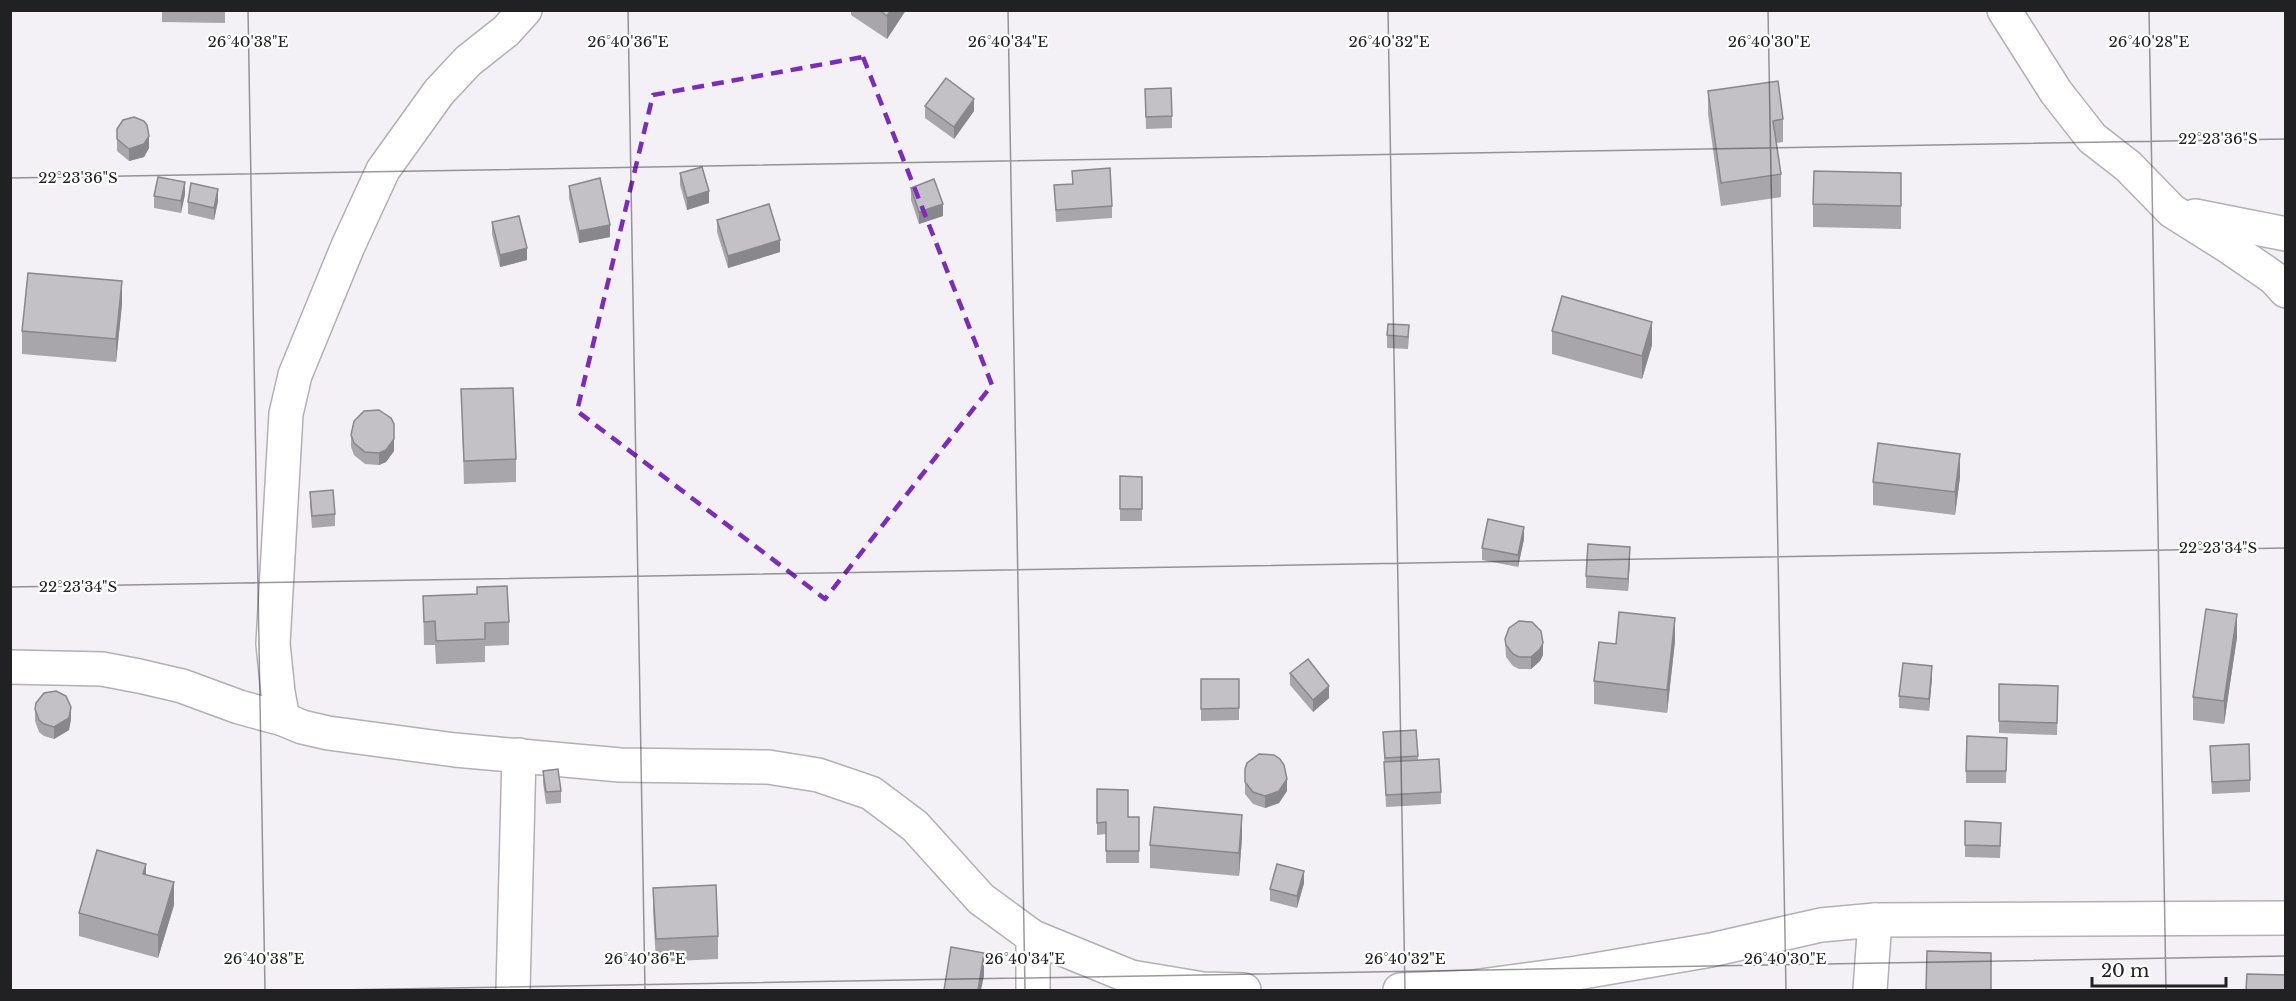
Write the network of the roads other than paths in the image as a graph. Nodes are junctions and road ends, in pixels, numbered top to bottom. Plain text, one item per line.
1 (525, 10) edge
2 (2004, 10) edge
3 (2172, 211) junction
4 (2286, 234) edge
5 (2286, 291) edge
6 (10, 667) edge
7 (283, 718) junction
8 (519, 755) junction
9 (2286, 918) edge
10 (1875, 920) junction
11 (1032, 937) junction
12 (513, 990) edge
13 (1033, 990) edge
14 (1244, 990) edge
15 (1400, 990) edge
16 (1870, 990) edge

1 - 7 street
2 - 3 street
3 - 4 street
3 - 5 street
6 - 7 street
7 - 8 street
8 - 11 street
8 - 12 street
9 - 10 street
10 - 15 street
10 - 16 street
11 - 13 street
11 - 14 street

